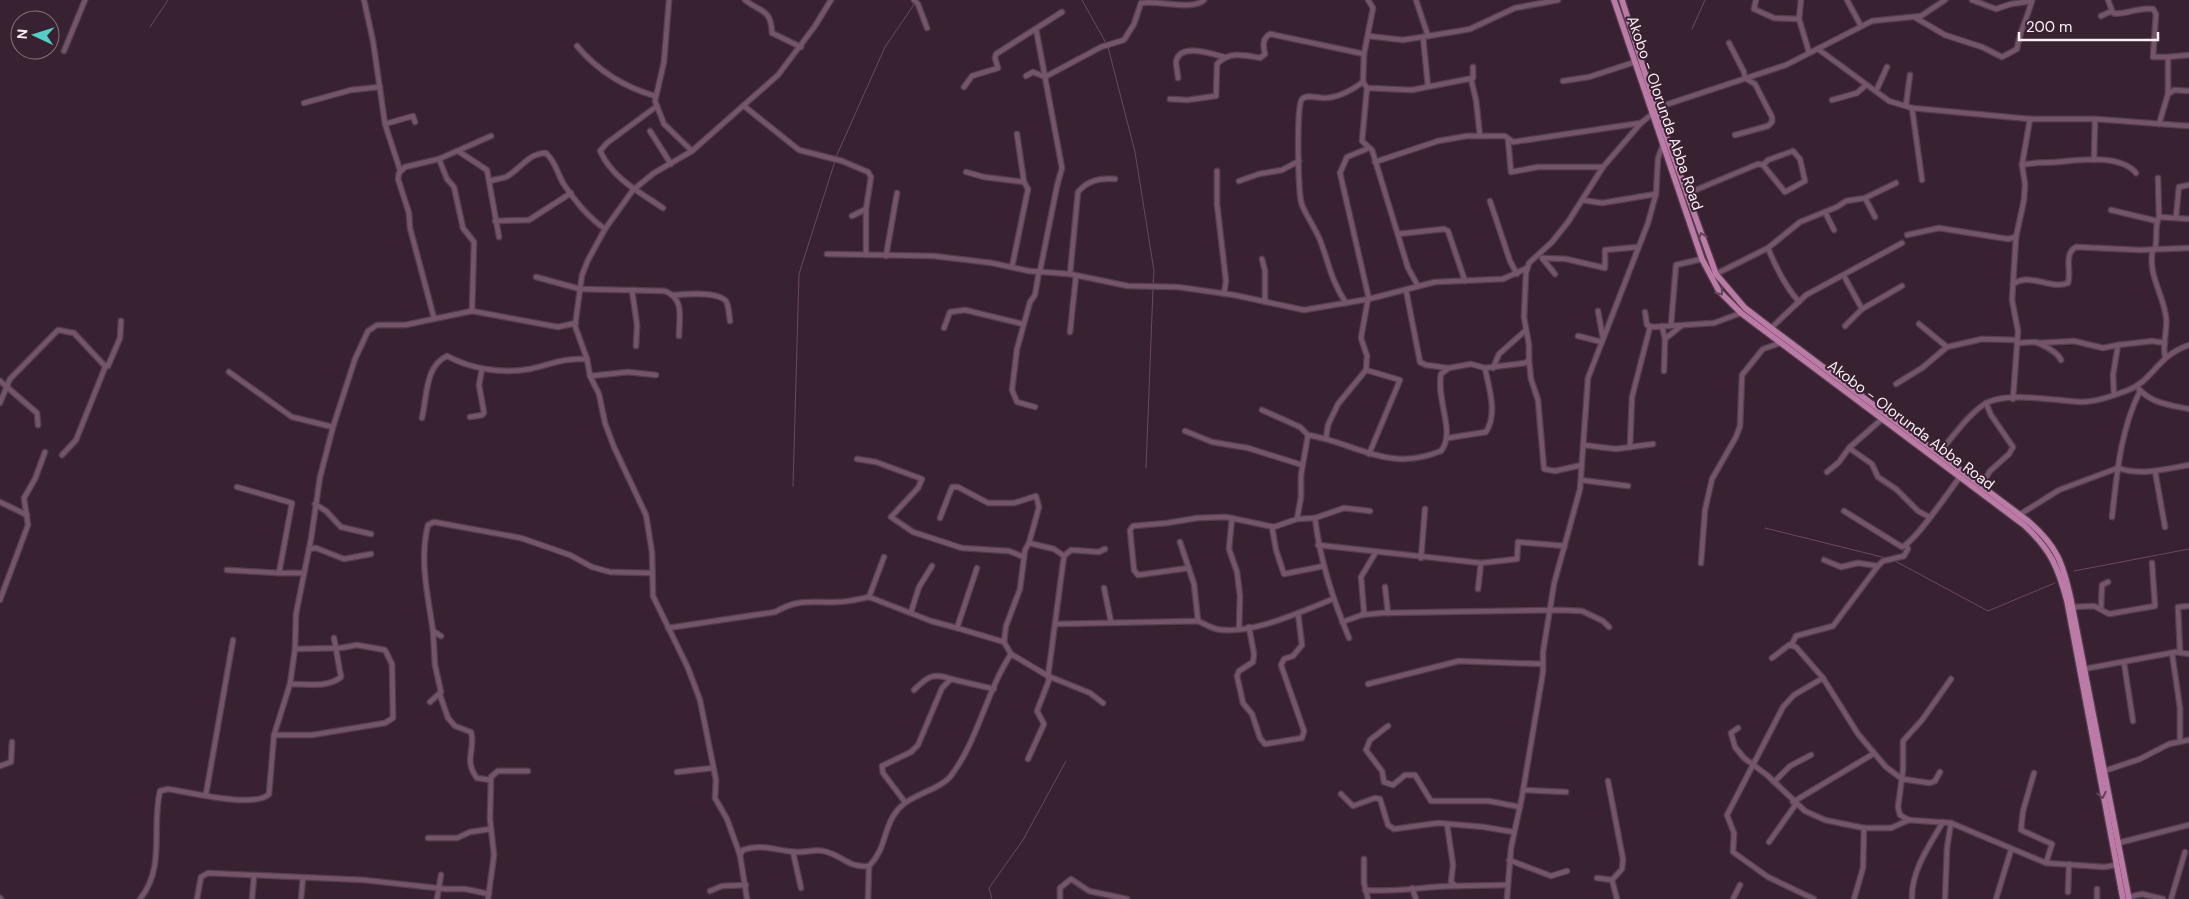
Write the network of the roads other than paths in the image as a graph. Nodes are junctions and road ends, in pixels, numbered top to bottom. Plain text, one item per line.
1 (85, 0) edge
2 (364, 0) edge
3 (669, 0) edge
4 (745, 0) edge
5 (831, 0) edge
6 (914, 0) edge
7 (1204, 0) edge
8 (1368, 0) edge
9 (1416, 0) edge
10 (1558, 0) edge
11 (1614, 0) edge
12 (1622, 0) edge
13 (1756, 0) edge
14 (1801, 0) edge
15 (1847, 0) edge
16 (1945, 0) edge
17 (1972, 0) edge
18 (2032, 0) edge
19 (2108, 0) edge
20 (1373, 2) edge
21 (2112, 11) junction
22 (1062, 12) dead end
23 (2101, 16) dead end
24 (1628, 18) junction
25 (1914, 18) junction
26 (1798, 19) junction
27 (1621, 21) junction
28 (1861, 26) junction
29 (927, 28) dead end
30 (1036, 29) junction
31 (1368, 36) junction
32 (1426, 36) junction
33 (1729, 43) dead end
34 (577, 46) dead end
35 (801, 47) junction
36 (1818, 49) junction
37 (64, 51) dead end
38 (1809, 52) junction
39 (1364, 54) junction
40 (2189, 55) edge
41 (1224, 57) junction
42 (2168, 57) junction
43 (1635, 62) junction
44 (1473, 67) dead end
45 (1887, 67) dead end
46 (1910, 75) dead end
47 (1026, 76) dead end
48 (1045, 77) junction
49 (1178, 78) dead end
50 (1744, 78) junction
51 (1471, 79) junction
52 (1563, 81) dead end
53 (1362, 82) junction
54 (1866, 85) junction
55 (1428, 86) junction
56 (964, 87) dead end
57 (380, 88) junction
58 (1367, 88) junction
59 (1877, 89) junction
60 (2189, 91) edge
61 (2168, 94) junction
62 (655, 96) junction
63 (1170, 99) dead end
64 (1832, 100) dead end
65 (304, 103) dead end
66 (1906, 105) junction
67 (657, 106) junction
68 (744, 106) junction
69 (1656, 108) junction
70 (1912, 108) junction
71 (1651, 115) junction
72 (2030, 119) junction
73 (2096, 120) junction
74 (415, 122) dead end
75 (1641, 123) junction
76 (385, 124) junction
77 (2159, 124) junction
78 (2189, 126) edge
79 (650, 131) dead end
80 (1017, 134) dead end
81 (1736, 135) dead end
82 (491, 136) dead end
83 (1480, 136) junction
84 (1508, 139) junction
85 (1663, 145) junction
86 (1369, 148) junction
87 (458, 151) junction
88 (692, 151) junction
89 (439, 159) junction
90 (2094, 160) junction
91 (1299, 162) junction
92 (1375, 162) junction
93 (671, 164) junction
94 (1763, 165) junction
95 (2022, 165) junction
96 (1603, 167) junction
97 (400, 170) junction
98 (1217, 171) dead end
99 (966, 172) dead end
100 (2136, 173) dead end
101 (2158, 178) dead end
102 (1115, 179) dead end
103 (490, 180) junction
104 (1922, 180) dead end
105 (1239, 181) dead end
106 (1024, 182) junction
107 (1896, 183) dead end
108 (2189, 185) edge
109 (633, 190) junction
110 (571, 193) junction
111 (897, 193) dead end
112 (1656, 194) junction
113 (1686, 194) junction
114 (1865, 198) junction
115 (1582, 200) junction
116 (1490, 201) dead end
117 (663, 208) dead end
118 (866, 209) junction
119 (2110, 210) dead end
120 (1825, 212) junction
121 (852, 216) dead end
122 (1875, 217) dead end
123 (2176, 217) junction
124 (2158, 219) junction
125 (2189, 219) edge
126 (495, 221) junction
127 (605, 229) junction
128 (1834, 230) dead end
129 (1398, 234) junction
130 (1907, 235) dead end
131 (498, 237) dead end
132 (2016, 237) junction
133 (1902, 243) dead end
134 (1638, 247) junction
135 (1768, 248) junction
136 (2189, 248) edge
137 (2154, 249) junction
138 (827, 254) dead end
139 (866, 255) junction
140 (886, 256) junction
141 (1541, 257) junction
142 (1262, 259) dead end
143 (1702, 259) junction
144 (1012, 267) junction
145 (1040, 271) junction
146 (1527, 271) junction
147 (1518, 273) junction
148 (1070, 274) junction
149 (1555, 274) dead end
150 (1716, 274) junction
151 (1076, 276) junction
152 (1844, 276) junction
153 (536, 277) dead end
154 (1465, 281) junction
155 (2013, 284) junction
156 (1418, 286) junction
157 (1902, 286) dead end
158 (580, 289) junction
159 (632, 290) junction
160 (1406, 290) junction
161 (1224, 294) junction
162 (674, 295) junction
163 (1369, 299) junction
164 (1265, 302) junction
165 (1799, 302) junction
166 (1346, 303) junction
167 (1862, 309) junction
168 (472, 311) junction
169 (1598, 311) dead end
170 (1645, 312) dead end
171 (1741, 313) junction
172 (434, 318) junction
173 (121, 321) dead end
174 (730, 321) dead end
175 (576, 323) junction
176 (1023, 324) junction
177 (1919, 324) dead end
178 (1671, 325) junction
179 (1662, 326) junction
180 (1681, 326) junction
181 (1845, 326) dead end
182 (1650, 327) junction
183 (944, 328) dead end
184 (1771, 328) junction
185 (1525, 331) junction
186 (1070, 332) dead end
187 (679, 336) dead end
188 (1578, 336) dead end
189 (1666, 339) junction
190 (1602, 341) junction
191 (2017, 341) junction
192 (1780, 342) junction
193 (2039, 343) junction
194 (2165, 343) junction
195 (2118, 345) junction
196 (2189, 345) edge
197 (636, 346) dead end
198 (1947, 347) junction
199 (2165, 356) junction
200 (587, 359) junction
201 (1529, 360) junction
202 (2061, 360) dead end
203 (106, 365) junction
204 (1449, 368) junction
205 (1485, 368) junction
206 (1493, 368) junction
207 (482, 369) junction
208 (1366, 370) junction
209 (1664, 371) dead end
210 (229, 372) dead end
211 (656, 375) dead end
212 (590, 376) junction
213 (0, 381) edge
214 (1896, 384) dead end
215 (8, 386) junction
216 (2137, 386) junction
217 (2140, 391) junction
218 (2114, 395) junction
219 (2013, 398) junction
220 (0, 403) edge
221 (1986, 403) junction
222 (1035, 407) dead end
223 (1875, 409) junction
224 (2189, 409) edge
225 (1262, 410) dead end
226 (470, 417) dead end
227 (422, 418) dead end
228 (1882, 419) junction
229 (38, 425) dead end
230 (333, 427) junction
231 (1185, 432) dead end
232 (1308, 435) junction
233 (1326, 438) junction
234 (1448, 438) junction
235 (1653, 444) dead end
236 (1583, 446) junction
237 (1630, 447) junction
238 (1849, 448) junction
239 (45, 452) dead end
240 (1939, 453) junction
241 (1369, 454) junction
242 (62, 455) dead end
243 (857, 459) dead end
244 (1302, 465) junction
245 (1582, 465) junction
246 (2189, 465) edge
247 (2118, 468) junction
248 (2155, 471) junction
249 (1827, 472) dead end
250 (1960, 476) junction
251 (1581, 480) junction
252 (1628, 486) dead end
253 (1981, 486) junction
254 (237, 487) dead end
255 (0, 502) edge
256 (315, 504) junction
257 (1424, 508) dead end
258 (1844, 510) dead end
259 (1370, 511) dead end
260 (27, 515) junction
261 (2019, 515) junction
262 (1929, 517) junction
263 (2112, 517) dead end
264 (940, 518) dead end
265 (1232, 518) junction
266 (1315, 518) junction
267 (1298, 519) junction
268 (1272, 527) junction
269 (2165, 527) dead end
270 (371, 534) dead end
271 (1180, 542) dead end
272 (1029, 543) junction
273 (1318, 544) junction
274 (1906, 545) junction
275 (1565, 546) junction
276 (309, 549) junction
277 (1105, 549) dead end
278 (1376, 552) junction
279 (372, 554) dead end
280 (1064, 556) junction
281 (884, 557) dead end
282 (1024, 557) junction
283 (1422, 558) junction
284 (1824, 560) dead end
285 (1481, 563) junction
286 (1701, 563) dead end
287 (2152, 563) dead end
288 (932, 566) dead end
289 (1324, 566) junction
290 (1878, 566) junction
291 (977, 568) dead end
292 (1189, 568) junction
293 (227, 570) dead end
294 (279, 573) junction
295 (303, 573) junction
296 (652, 573) junction
297 (2108, 582) dead end
298 (1385, 587) dead end
299 (1104, 588) dead end
300 (1478, 589) dead end
301 (869, 597) junction
302 (1333, 598) junction
303 (0, 600) edge
304 (2189, 606) edge
305 (2073, 607) junction
306 (2101, 608) junction
307 (1551, 609) junction
308 (911, 612) junction
309 (1298, 613) junction
310 (1388, 613) junction
311 (1362, 615) junction
312 (1198, 621) junction
313 (1111, 622) junction
314 (1342, 622) junction
315 (1056, 624) junction
316 (2073, 624) junction
317 (1249, 627) junction
318 (1609, 627) dead end
319 (668, 628) junction
320 (957, 628) junction
321 (1239, 629) junction
322 (433, 631) junction
323 (440, 636) dead end
324 (334, 638) dead end
325 (1348, 638) dead end
326 (233, 640) dead end
327 (1004, 642) junction
328 (1792, 644) junction
329 (335, 648) junction
330 (295, 649) junction
331 (2180, 651) junction
332 (2172, 652) junction
333 (1011, 654) junction
334 (2189, 654) edge
335 (1772, 658) dead end
336 (2124, 663) junction
337 (1543, 664) junction
338 (2084, 669) junction
339 (1048, 676) junction
340 (950, 678) junction
341 (1823, 678) junction
342 (1951, 679) dead end
343 (290, 684) junction
344 (1368, 684) dead end
345 (994, 689) junction
346 (914, 690) dead end
347 (440, 695) junction
348 (430, 702) dead end
349 (1103, 703) dead end
350 (2133, 721) dead end
351 (1388, 726) dead end
352 (1738, 728) dead end
353 (274, 735) junction
354 (2180, 740) junction
355 (2189, 740) edge
356 (12, 742) dead end
357 (1873, 754) junction
358 (1811, 755) dead end
359 (1028, 759) dead end
360 (1754, 765) junction
361 (0, 766) edge
362 (713, 768) junction
363 (528, 771) dead end
364 (2104, 771) junction
365 (677, 772) dead end
366 (1940, 772) dead end
367 (2034, 773) dead end
368 (1902, 779) junction
369 (490, 780) junction
370 (1608, 781) dead end
371 (1774, 782) junction
372 (1523, 790) junction
373 (1566, 792) dead end
374 (206, 794) junction
375 (1342, 794) dead end
376 (905, 802) junction
377 (1795, 803) junction
378 (1520, 807) junction
379 (1909, 820) junction
380 (1942, 822) junction
381 (1951, 823) junction
382 (1448, 824) junction
383 (2189, 824) edge
384 (1864, 828) junction
385 (491, 829) junction
386 (1514, 832) junction
387 (428, 838) dead end
388 (1769, 842) dead end
389 (2118, 843) junction
390 (2011, 850) junction
391 (793, 852) junction
392 (2185, 852) dead end
393 (740, 855) junction
394 (1364, 859) dead end
395 (1509, 860) junction
396 (2046, 863) junction
397 (2069, 864) junction
398 (2116, 865) junction
399 (869, 866) junction
400 (1567, 871) dead end
401 (441, 875) dead end
402 (254, 876) junction
403 (303, 878) junction
404 (1597, 878) dead end
405 (1612, 880) junction
406 (1507, 885) junction
407 (1740, 885) dead end
408 (746, 886) junction
409 (1456, 886) junction
410 (438, 887) junction
411 (801, 888) dead end
412 (1412, 888) junction
413 (2097, 889) dead end
414 (1365, 890) junction
415 (710, 891) dead end
416 (2068, 892) dead end
417 (489, 896) edge
418 (2127, 898) edge
419 (140, 899) edge
420 (197, 899) edge
421 (252, 899) edge
422 (301, 899) edge
423 (438, 899) edge
424 (747, 899) edge
425 (868, 899) edge
426 (1060, 899) edge
427 (1127, 899) edge
428 (1368, 899) edge
429 (1416, 899) edge
430 (1507, 899) edge
431 (1617, 899) edge
432 (1733, 899) edge
433 (1814, 899) edge
434 (1854, 899) edge
435 (1912, 899) edge
436 (1945, 899) edge
437 (1996, 899) edge
438 (2097, 899) edge
439 (2163, 899) edge
440 (2171, 899) edge

1 - 37 street
2 - 57 street
3 - 62 street
4 - 35 street
5 - 35 street
6 - 29 street
7 - 48 street
8 - 20 street
9 - 32 street
10 - 32 street
11 - 27 main road, Akobo - Olorunda Abba Road
12 - 24 main road, Akobo - Olorunda Abba Road
13 - 26 street
14 - 26 street
15 - 28 street
16 - 25 street
17 - 18 street
18 - 25 street
19 - 21 street
20 - 31 street
21 - 23 street
21 - 42 street
22 - 30 street
24 - 27 main road
24 - 69 main road, Akobo - Olorunda Abba Road
25 - 28 street
26 - 38 street
27 - 43 main road, Akobo - Olorunda Abba Road
28 - 36 street
30 - 48 street
30 - 56 street
31 - 32 street
31 - 39 street
32 - 55 street
33 - 50 street
34 - 62 street
35 - 68 street
36 - 38 street
36 - 54 street
38 - 50 street
39 - 41 street
39 - 53 street
40 - 42 street
41 - 49 street
41 - 63 street
42 - 61 street
43 - 52 street
43 - 71 main road, Akobo - Olorunda Abba Road
44 - 51 street
45 - 59 street
46 - 66 street
47 - 48 street
48 - 145 street
50 - 69 street
50 - 81 street
51 - 55 street
51 - 83 street
53 - 58 street
53 - 91 street
54 - 59 street
54 - 64 street
55 - 58 street
57 - 65 street
57 - 76 street
58 - 86 street
59 - 66 street
60 - 61 street
61 - 77 street
62 - 67 street
66 - 70 street
67 - 88 street
67 - 109 street
68 - 88 street
68 - 118 street
69 - 113 main road, Akobo - Olorunda Abba Road
70 - 72 street
70 - 104 street
71 - 75 street
71 - 85 main road, Akobo - Olorunda Abba Road
72 - 73 street
72 - 95 street
73 - 77 street
73 - 90 street
74 - 76 street
75 - 84 street
75 - 96 street
76 - 97 street
77 - 78 street
79 - 93 street
80 - 106 street
82 - 87 street
83 - 84 street
83 - 92 street
84 - 96 street
85 - 112 street
85 - 143 main road, Akobo - Olorunda Abba Road
86 - 92 street
86 - 163 street
87 - 89 street
87 - 103 street
88 - 93 street
89 - 97 street
89 - 168 street
90 - 95 street
90 - 100 street
91 - 105 street
91 - 166 street
92 - 129 street
93 - 109 street
94 - 94 street
94 - 113 street
95 - 132 street
96 - 115 street
97 - 172 street
98 - 161 street
99 - 106 street
101 - 124 street
102 - 148 street
103 - 110 street
103 - 126 street
106 - 144 street
107 - 114 street
108 - 123 street
109 - 117 street
109 - 127 street
110 - 126 street
110 - 127 street
111 - 140 street
112 - 115 street
112 - 134 street
150 -> 113 main road, Akobo - Olorunda Abba Road
114 - 120 street
114 - 122 street
115 - 141 street
116 - 147 street
118 - 121 street
118 - 139 street
119 - 124 street
120 - 128 street
120 - 135 street
123 - 124 street
123 - 125 street
124 - 137 street
126 - 131 street
127 - 158 street
129 - 154 street
129 - 156 street
130 - 132 street
132 - 155 street
133 - 152 street
134 - 141 street
134 - 190 street
135 - 150 street
135 - 165 street
136 - 137 street
137 - 155 street
137 - 194 street
138 - 139 street
139 - 140 street
140 - 144 street
141 - 146 street
141 - 149 street
142 - 164 street
143 -> 171 main road, Akobo - Olorunda Abba Road
143 - 178 street
144 - 145 street
145 - 148 street
145 - 176 street
146 - 147 street
146 - 185 street
147 - 154 street
148 - 151 street
150 - 184 main road, Akobo - Olorunda Abba Road
151 - 161 street
151 - 186 street
152 - 165 street
152 - 167 street
153 - 158 street
154 - 156 street
155 - 191 street
156 - 160 street
157 - 167 street
158 - 159 street
158 - 175 street
159 - 162 street
159 - 197 street
160 - 163 street
160 - 204 street
161 - 164 street
162 - 174 street
162 - 187 street
163 - 166 street
163 - 208 street
164 - 166 street
165 - 184 street
167 - 181 street
168 - 172 street
168 - 175 street
169 - 190 street
170 - 182 street
171 - 180 street
171 - 192 main road, Akobo - Olorunda Abba Road
172 - 230 street
173 - 203 street
175 - 200 street
176 - 183 street
176 - 222 street
177 - 198 street
178 - 179 street
178 - 180 street
179 - 182 street
179 - 189 street
180 - 189 street
182 - 237 street
184 - 223 main road, Akobo - Olorunda Abba Road
185 - 201 street
185 - 206 street
188 - 190 street
189 - 209 street
190 - 236 street
191 - 193 street
191 - 198 street
191 - 219 street
192 - 223 main road, Akobo - Olorunda Abba Road
192 - 286 street
193 - 195 street
193 - 202 street
194 - 195 street
194 - 199 street
195 - 218 street
196 - 199 street
198 - 214 street
199 - 216 street
200 - 207 street
200 - 212 street
201 - 206 street
201 - 245 street
203 - 215 street
203 - 242 street
204 - 205 street
204 - 234 street
205 - 206 street
205 - 234 street
207 - 226 street
207 - 227 street
208 - 233 street
208 - 241 street
210 - 230 street
211 - 212 street
212 - 296 street
213 - 215 street
215 - 220 street
215 - 229 street
216 - 217 street
216 - 218 street
217 - 224 street
217 - 247 street
218 - 219 street
219 - 221 street
221 - 240 street
221 - 253 street
223 - 228 main road, Akobo - Olorunda Abba Road
223 - 240 main road, Akobo - Olorunda Abba Road
225 - 232 street
228 - 238 street
228 - 250 main road, Akobo - Olorunda Abba Road
230 - 256 street
231 - 244 street
232 - 233 street
232 - 244 street
233 - 241 street
234 - 241 street
235 - 237 street
236 - 237 street
236 - 245 street
238 - 249 street
238 - 262 street
239 - 260 street
240 - 253 main road, Akobo - Olorunda Abba Road
243 - 282 street
244 - 267 street
245 - 251 street
246 - 248 street
247 - 248 street
247 - 261 street
247 - 263 street
248 - 269 street
250 - 262 street
250 - 316 main road, Akobo - Olorunda Abba Road
251 - 252 street
251 - 275 street
253 - 261 main road, Akobo - Olorunda Abba Road
254 - 294 street
255 - 260 street
256 - 270 street
256 - 276 street
257 - 283 street
258 - 274 street
259 - 266 street
260 - 303 street
261 - 305 main road, Akobo - Olorunda Abba Road
262 - 274 street
264 - 272 street
265 - 268 street
265 - 292 street
265 - 321 street
266 - 267 street
266 - 273 street
267 - 268 street
268 - 289 street
271 - 292 street
272 - 280 street
272 - 282 street
273 - 278 street
273 - 289 street
274 - 290 street
275 - 285 street
275 - 307 street
276 - 279 street
276 - 295 street
277 - 280 street
278 - 283 street
278 - 311 street
280 - 315 street
281 - 301 street
282 - 327 street
283 - 285 street
284 - 290 street
285 - 300 street
287 - 306 street
288 - 308 street
289 - 302 street
290 - 328 street
291 - 320 street
292 - 312 street
293 - 294 street
294 - 295 street
295 - 330 street
296 - 319 street
296 - 322 street
297 - 306 street
298 - 310 street
299 - 313 street
301 - 308 street
301 - 319 street
302 - 309 street
302 - 314 street
304 - 331 street
305 - 306 street
305 - 316 main road, Akobo - Olorunda Abba Road
307 - 310 street
307 - 318 street
307 - 337 street
308 - 320 street
309 - 317 street
309 - 317 street
310 - 311 street
311 - 314 street
312 - 313 street
312 - 321 street
313 - 315 street
314 - 325 street
315 - 339 street
316 - 338 main road, Akobo - Olorunda Abba Road
316 -> 398 main road, Akobo - Olorunda Abba Road
317 - 321 street
319 - 362 street
320 - 327 street
322 - 323 street
322 - 347 street
324 - 329 street
326 - 374 street
327 - 333 street
328 - 335 street
328 - 341 street
329 - 330 street
329 - 343 street
329 - 353 street
330 - 343 street
331 - 332 street
331 - 334 street
332 - 336 street
332 - 354 street
333 - 339 street
333 - 345 street
336 - 338 street
336 - 350 street
337 - 344 street
337 - 372 street
338 - 364 main road, Akobo - Olorunda Abba Road
339 - 349 street
339 - 359 street
340 - 345 street
340 - 346 street
340 - 376 street
341 - 357 street
341 - 360 street
342 - 368 street
343 - 353 street
345 - 376 street
347 - 348 street
347 - 369 street
351 - 378 street
352 - 360 street
353 - 374 street
354 - 355 street
354 - 364 street
356 - 361 street
357 - 368 street
357 - 377 street
358 - 371 street
360 - 371 street
360 - 433 street
362 - 365 street
362 - 393 street
363 - 369 street
364 - 389 main road, Akobo - Olorunda Abba Road
366 - 368 street
367 - 396 street
368 - 379 street
369 - 385 street
370 - 405 street
371 - 377 street
372 - 373 street
372 - 378 street
374 - 419 street
375 - 382 street
376 - 399 street
377 - 384 street
377 - 388 street
378 - 386 street
379 - 380 street
379 - 384 street
380 - 381 street
380 - 435 street
381 - 390 street
381 - 436 street
382 - 386 street
382 - 409 street
383 - 389 street
384 - 434 street
385 - 387 street
385 - 417 street
386 - 395 street
389 - 418 main road, Akobo - Olorunda Abba Road
390 - 396 street
390 - 437 street
391 - 393 street
391 - 399 street
391 - 411 street
392 - 440 street
393 - 408 street
394 - 414 street
395 - 400 street
395 - 406 street
396 - 397 street
397 - 398 street
397 - 416 street
398 - 418 main road, Akobo - Olorunda Abba Road
399 - 425 street
401 - 410 street
402 - 403 street
402 - 420 street
402 - 421 street
403 - 410 street
403 - 422 street
404 - 405 street
405 - 431 street
406 - 409 street
406 - 430 street
407 - 432 street
408 - 415 street
408 - 424 street
409 - 412 street
410 - 417 street
410 - 423 street
412 - 414 street
412 - 429 street
413 - 438 street
414 - 428 street
418 - 439 street
426 - 427 street

